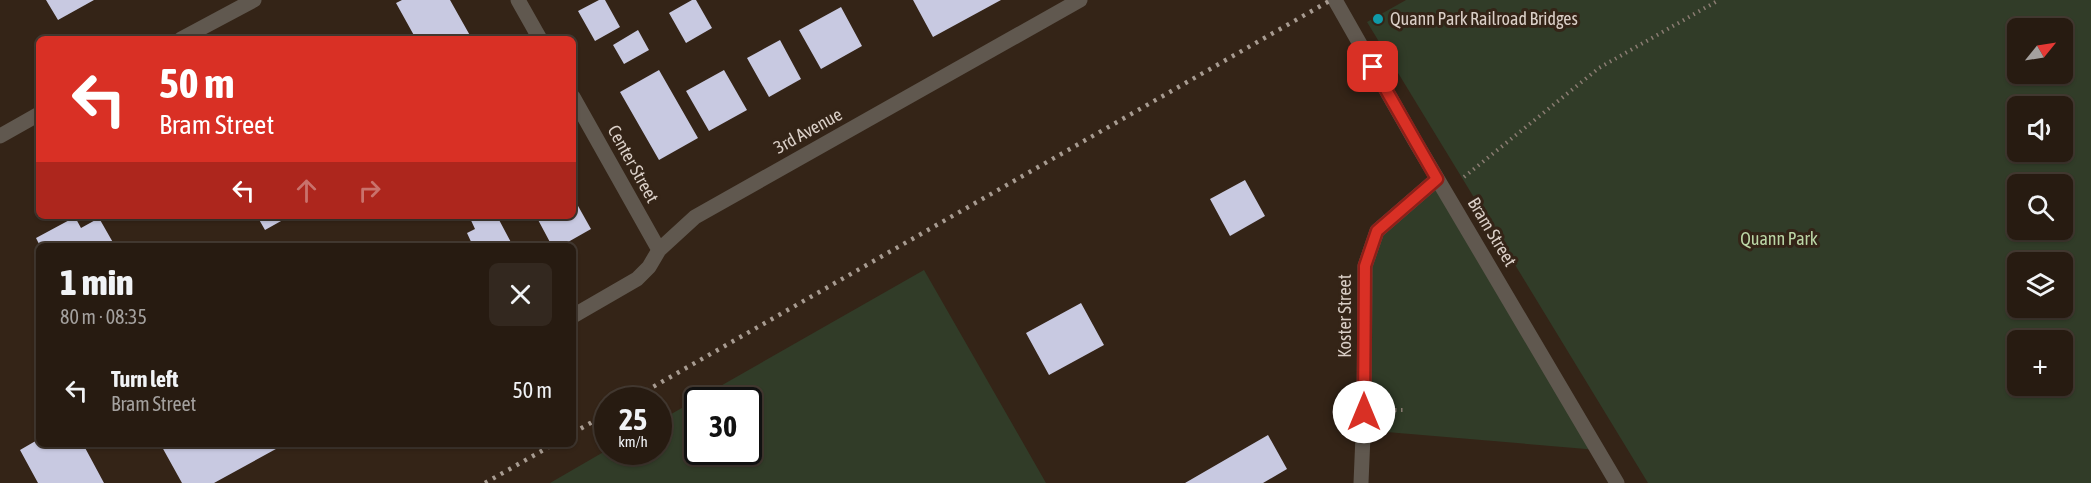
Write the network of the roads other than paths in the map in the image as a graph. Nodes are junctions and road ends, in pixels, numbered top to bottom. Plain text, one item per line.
1 (254, 0) edge
2 (518, 0) edge
3 (1080, 0) edge
4 (1335, 0) edge
5 (187, 36) edge
6 (538, 36) edge
7 (576, 102) edge
8 (36, 116) edge
9 (0, 135) edge
10 (1437, 179) junction
11 (659, 250) junction
12 (576, 314) edge
13 (1361, 483) edge
14 (1617, 483) edge

1 - 5 street
2 - 6 street
3 - 11 street, 3rd Avenue
4 - 10 street, Bram Street
7 - 11 street, Center Street
8 - 9 street
10 - 13 street, Koster Street
10 - 14 street, Bram Street
11 - 12 street, 3rd Avenue

